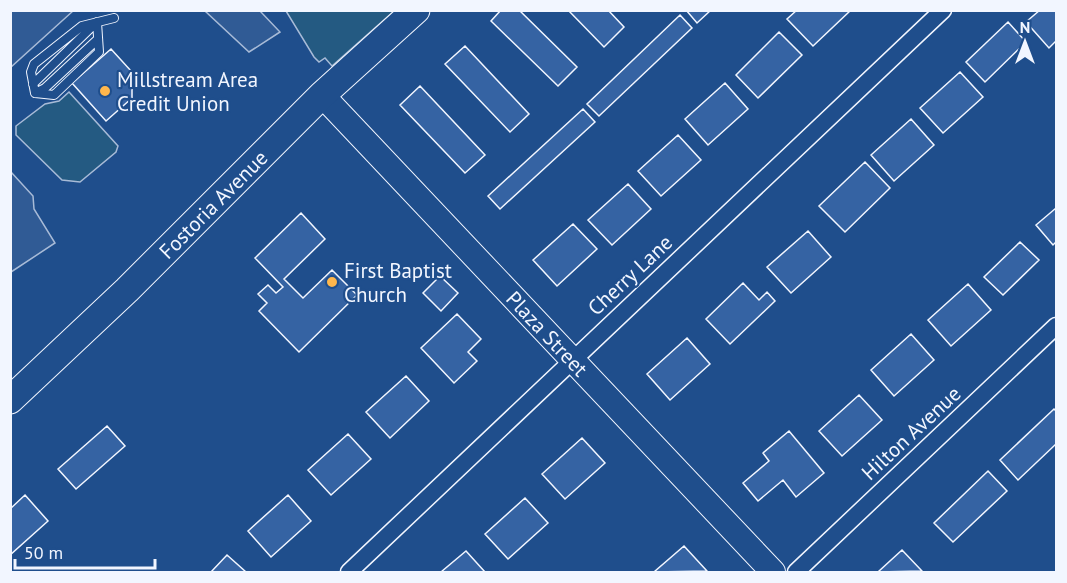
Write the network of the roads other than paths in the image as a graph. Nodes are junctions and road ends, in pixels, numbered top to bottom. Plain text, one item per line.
1 (416, 10) edge
2 (943, 10) edge
3 (114, 18) dead end
4 (97, 22) junction
5 (34, 88) junction
6 (322, 95) junction
7 (1056, 326) edge
8 (573, 360) junction
9 (10, 400) edge
10 (349, 573) edge
11 (773, 573) edge
12 (796, 573) edge

1 - 6 main road, Fostoria Avenue
2 - 8 street, Cherry Lane
3 - 4 lane
4 - 5 lane
4 - 5 lane
4 - 5 lane
6 - 8 street, Plaza Street
6 - 9 main road, Fostoria Avenue
7 - 12 street, Hilton Avenue
8 - 10 street, Cherry Lane
8 - 11 street, Plaza Street

